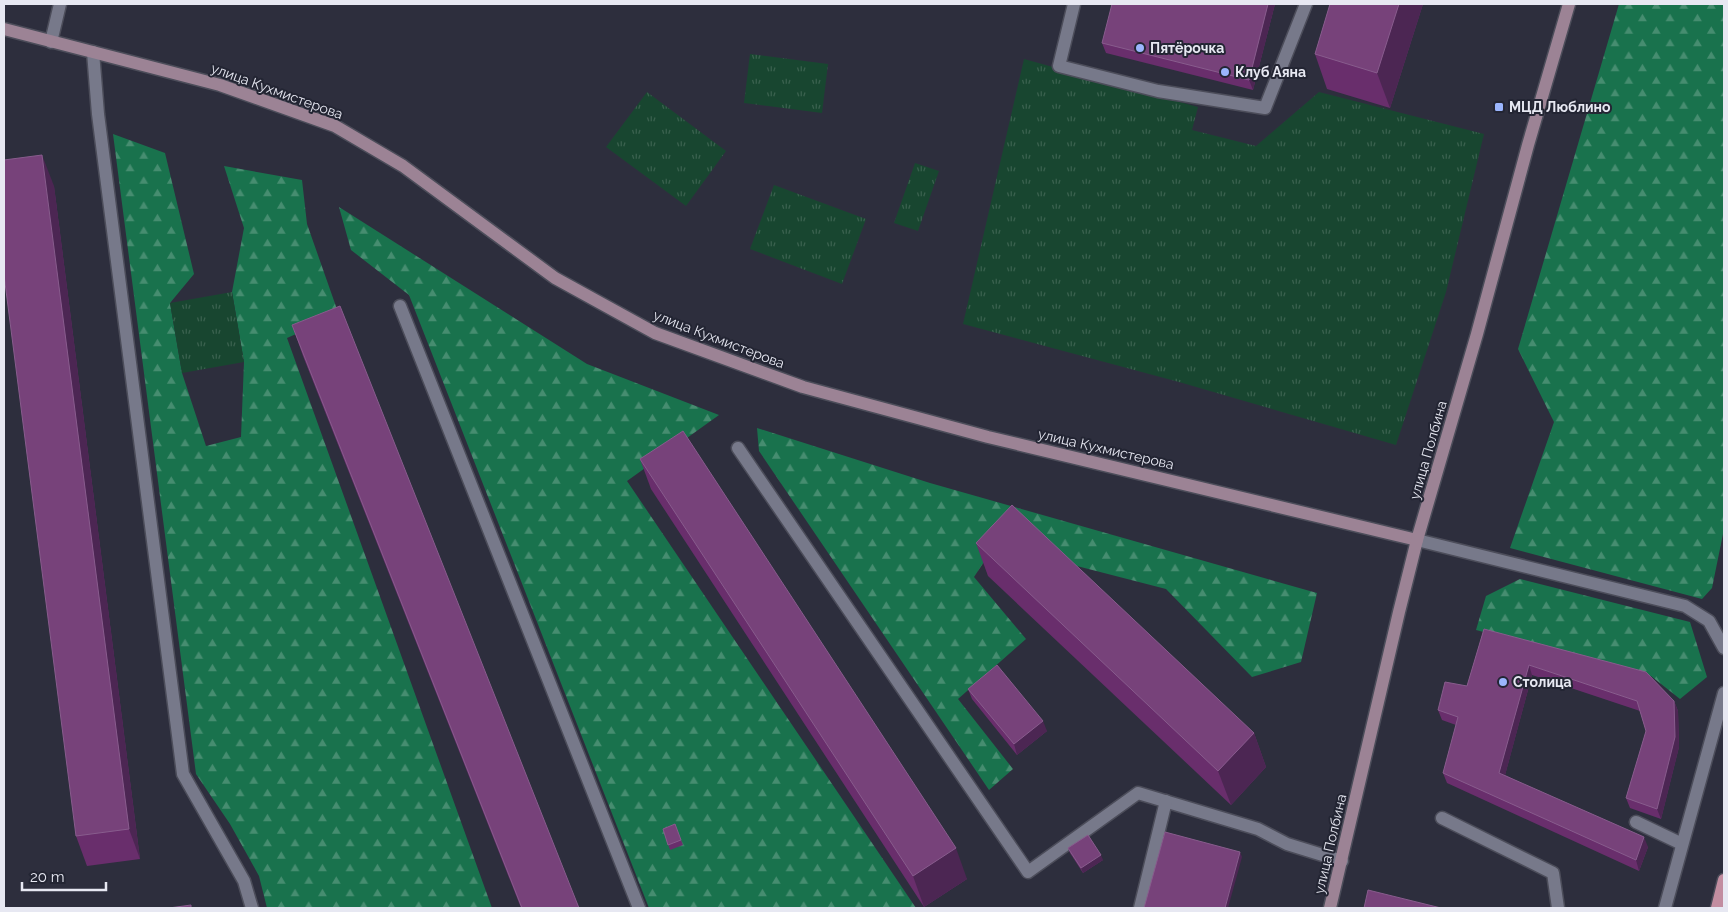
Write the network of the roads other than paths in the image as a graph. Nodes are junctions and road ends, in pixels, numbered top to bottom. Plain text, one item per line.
1 (60, 4) edge
2 (1074, 4) edge
3 (1306, 4) edge
4 (1569, 4) edge
5 (4, 29) edge
6 (51, 42) junction
7 (93, 52) junction
8 (400, 306) dead end
9 (738, 448) dead end
10 (1417, 540) junction
11 (1724, 648) edge
12 (1724, 693) edge
13 (1166, 801) junction
14 (1442, 818) dead end
15 (1636, 822) dead end
16 (1682, 844) junction
17 (1342, 861) junction
18 (1724, 880) edge
19 (252, 908) edge
20 (639, 908) edge
21 (1140, 908) edge
22 (1330, 908) edge
23 (1558, 908) edge
24 (1665, 908) edge
25 (1717, 908) edge

1 - 6 lane
2 - 3 lane
4 - 10 street, улица Полбина
5 - 6 street, улица Кухмистерова
6 - 7 street, улица Кухмистерова
7 - 10 street, улица Кухмистерова
7 - 19 lane
8 - 20 lane
9 - 13 lane
10 - 11 lane
10 - 17 street, улица Полбина
12 - 16 lane
13 - 17 lane
13 - 21 lane
14 - 23 lane
15 - 16 lane
16 - 24 lane
17 - 22 street, улица Полбина
18 - 25 main road

